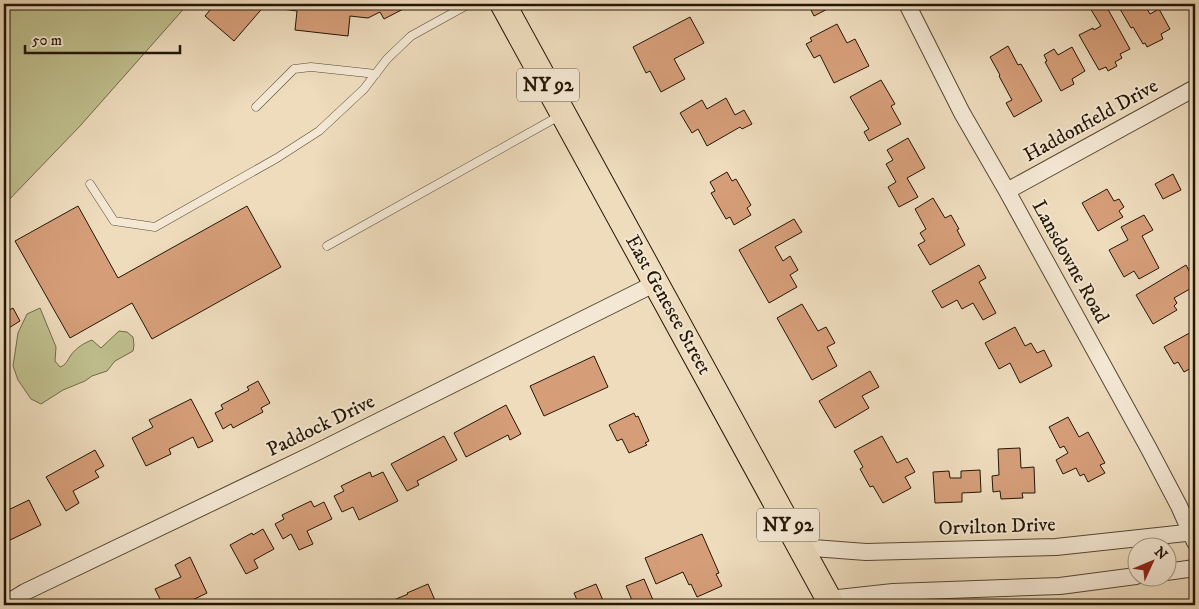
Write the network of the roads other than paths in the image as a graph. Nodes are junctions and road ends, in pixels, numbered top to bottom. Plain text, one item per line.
1 (468, 4) edge
2 (503, 4) edge
3 (907, 4) edge
4 (376, 74) junction
5 (1195, 88) edge
6 (256, 107) dead end
7 (563, 114) junction
8 (90, 184) dead end
9 (1006, 191) junction
10 (327, 246) dead end
11 (656, 283) junction
12 (1194, 536) edge
13 (800, 547) junction
14 (1195, 568) edge
15 (1176, 571) edge
16 (1126, 577) edge
17 (831, 602) edge
18 (4, 605) edge

1 - 4 lane
2 - 7 main road, East Genesee Street / NY 92
3 - 9 street, Lansdowne Road
4 - 6 lane
4 - 8 lane
5 - 9 street, Haddonfield Drive
7 - 10 lane
7 - 11 main road, East Genesee Street / NY 92
9 - 12 street, Lansdowne Road
11 - 13 main road, East Genesee Street / NY 92
11 - 18 street, Paddock Drive
12 - 13 street, Orvilton Drive
13 - 17 main road, East Genesee Street / NY 92
14 - 15 street
16 - 17 street

